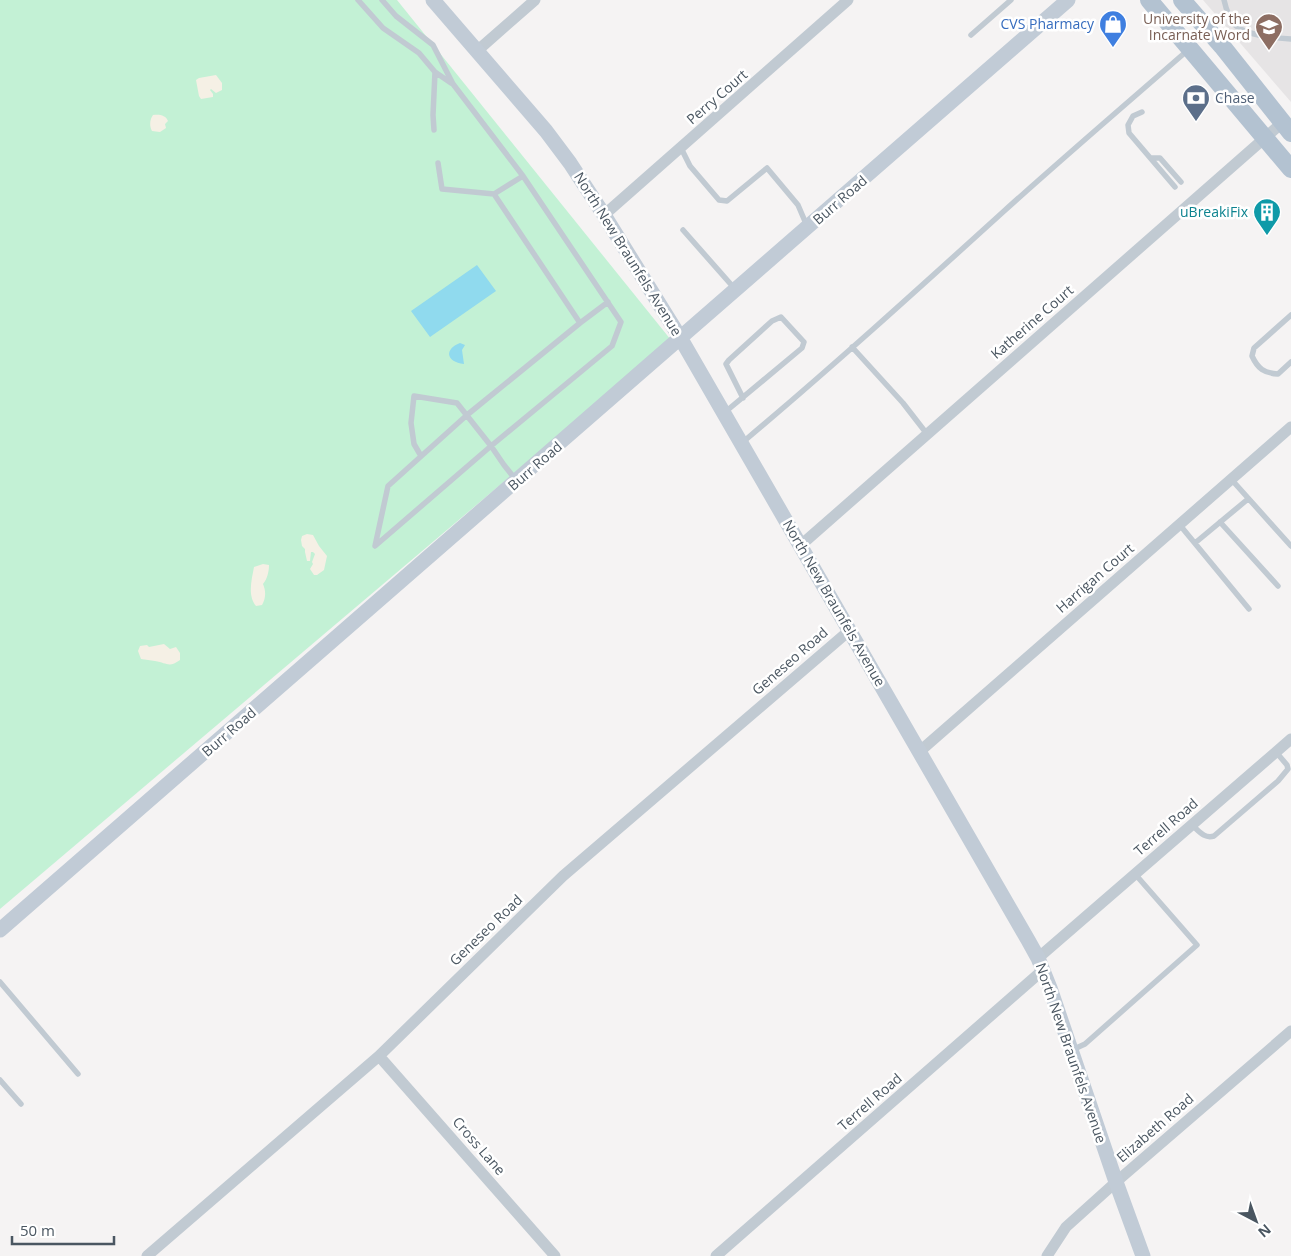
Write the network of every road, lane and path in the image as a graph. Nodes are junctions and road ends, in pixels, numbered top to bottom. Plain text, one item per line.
1 (358, 0) edge
2 (382, 0) edge
3 (433, 0) edge
4 (535, 0) edge
5 (848, 0) edge
6 (1011, 0) edge
7 (1068, 0) edge
8 (1149, 0) edge
9 (1182, 0) edge
10 (1224, 0) edge
11 (971, 34) dead end
12 (1291, 39) edge
13 (1190, 49) junction
14 (477, 52) junction
15 (435, 72) junction
16 (453, 84) junction
17 (1142, 112) dead end
18 (1287, 124) edge
19 (434, 130) dead end
20 (1265, 138) junction
21 (682, 148) junction
22 (1151, 158) junction
23 (438, 163) dead end
24 (1291, 169) edge
25 (523, 176) junction
26 (1181, 182) dead end
27 (1175, 187) dead end
28 (494, 194) junction
29 (604, 215) junction
30 (808, 228) junction
31 (683, 230) dead end
32 (736, 291) junction
33 (608, 302) junction
34 (1291, 315) edge
35 (580, 323) junction
36 (681, 339) junction
37 (852, 347) junction
38 (1291, 362) edge
39 (743, 398) junction
40 (724, 413) junction
41 (467, 415) junction
42 (1291, 427) edge
43 (928, 434) junction
44 (742, 443) junction
45 (491, 446) junction
46 (421, 456) junction
47 (1231, 480) junction
48 (518, 482) junction
49 (1248, 499) junction
50 (1220, 522) junction
51 (1179, 524) junction
52 (1195, 543) junction
53 (801, 545) junction
54 (1291, 546) edge
55 (1278, 586) dead end
56 (1249, 608) dead end
57 (850, 630) junction
58 (1291, 739) edge
59 (919, 752) junction
60 (1276, 752) junction
61 (1192, 825) junction
62 (1135, 874) junction
63 (0, 930) edge
64 (1040, 964) junction
65 (0, 982) edge
66 (1291, 1031) edge
67 (1071, 1050) junction
68 (379, 1056) junction
69 (78, 1074) dead end
70 (0, 1080) edge
71 (22, 1104) dead end
72 (1116, 1182) junction
73 (147, 1256) edge
74 (555, 1256) edge
75 (716, 1256) edge
76 (1047, 1256) edge
77 (1143, 1256) edge

1 - 15 lane
2 - 16 lane
3 - 14 street, North New Braunfels Avenue
4 - 14 street
5 - 21 street, Perry Court
6 - 11 lane
7 - 30 street, Burr Road
8 - 13 main road
9 - 18 main road
10 - 12 lane
13 - 20 main road
13 - 37 lane
14 - 29 street, North New Braunfels Avenue
15 - 16 lane
15 - 19 lane
16 - 25 lane
17 - 22 lane
18 - 20 street, Katherine Court
20 - 24 main road
20 - 43 street, Katherine Court
21 - 29 street, Perry Court
21 - 30 lane
22 - 26 lane
22 - 27 lane
23 - 28 lane
25 - 28 lane
25 - 33 lane
28 - 35 lane
29 - 36 street, North New Braunfels Avenue
30 - 32 street, Burr Road
31 - 32 lane
32 - 36 street, Burr Road
33 - 35 lane
33 - 45 lane
34 - 38 lane
35 - 41 lane
36 - 40 street, North New Braunfels Avenue
36 - 48 street, Burr Road
37 - 43 lane
37 - 44 lane
39 - 39 lane
39 - 40 lane
40 - 44 street, North New Braunfels Avenue
41 - 45 lane
41 - 46 lane
41 - 46 lane
42 - 47 street, Harrigan Court
43 - 53 street, Katherine Court
44 - 53 street, North New Braunfels Avenue
45 - 46 lane
45 - 48 lane
47 - 49 lane
47 - 51 street, Harrigan Court
48 - 63 street, Burr Road
49 - 50 lane
49 - 54 lane
50 - 52 lane
50 - 55 lane
51 - 52 lane
51 - 59 street, Harrigan Court
52 - 56 lane
53 - 57 street, North New Braunfels Avenue
57 - 59 street, North New Braunfels Avenue
57 - 68 street, Geneseo Road
58 - 60 street, Terrell Road
59 - 64 street, North New Braunfels Avenue
60 - 61 street, Terrell Road
60 - 61 lane
61 - 62 street, Terrell Road
62 - 64 street, Terrell Road
62 - 67 lane
64 - 67 street, North New Braunfels Avenue
64 - 75 street, Terrell Road
65 - 69 lane
66 - 72 street, Elizabeth Road
67 - 72 street, North New Braunfels Avenue
68 - 73 street, Geneseo Road
68 - 74 street, Cross Lane
70 - 71 lane
72 - 76 street, Elizabeth Road
72 - 77 street, North New Braunfels Avenue

